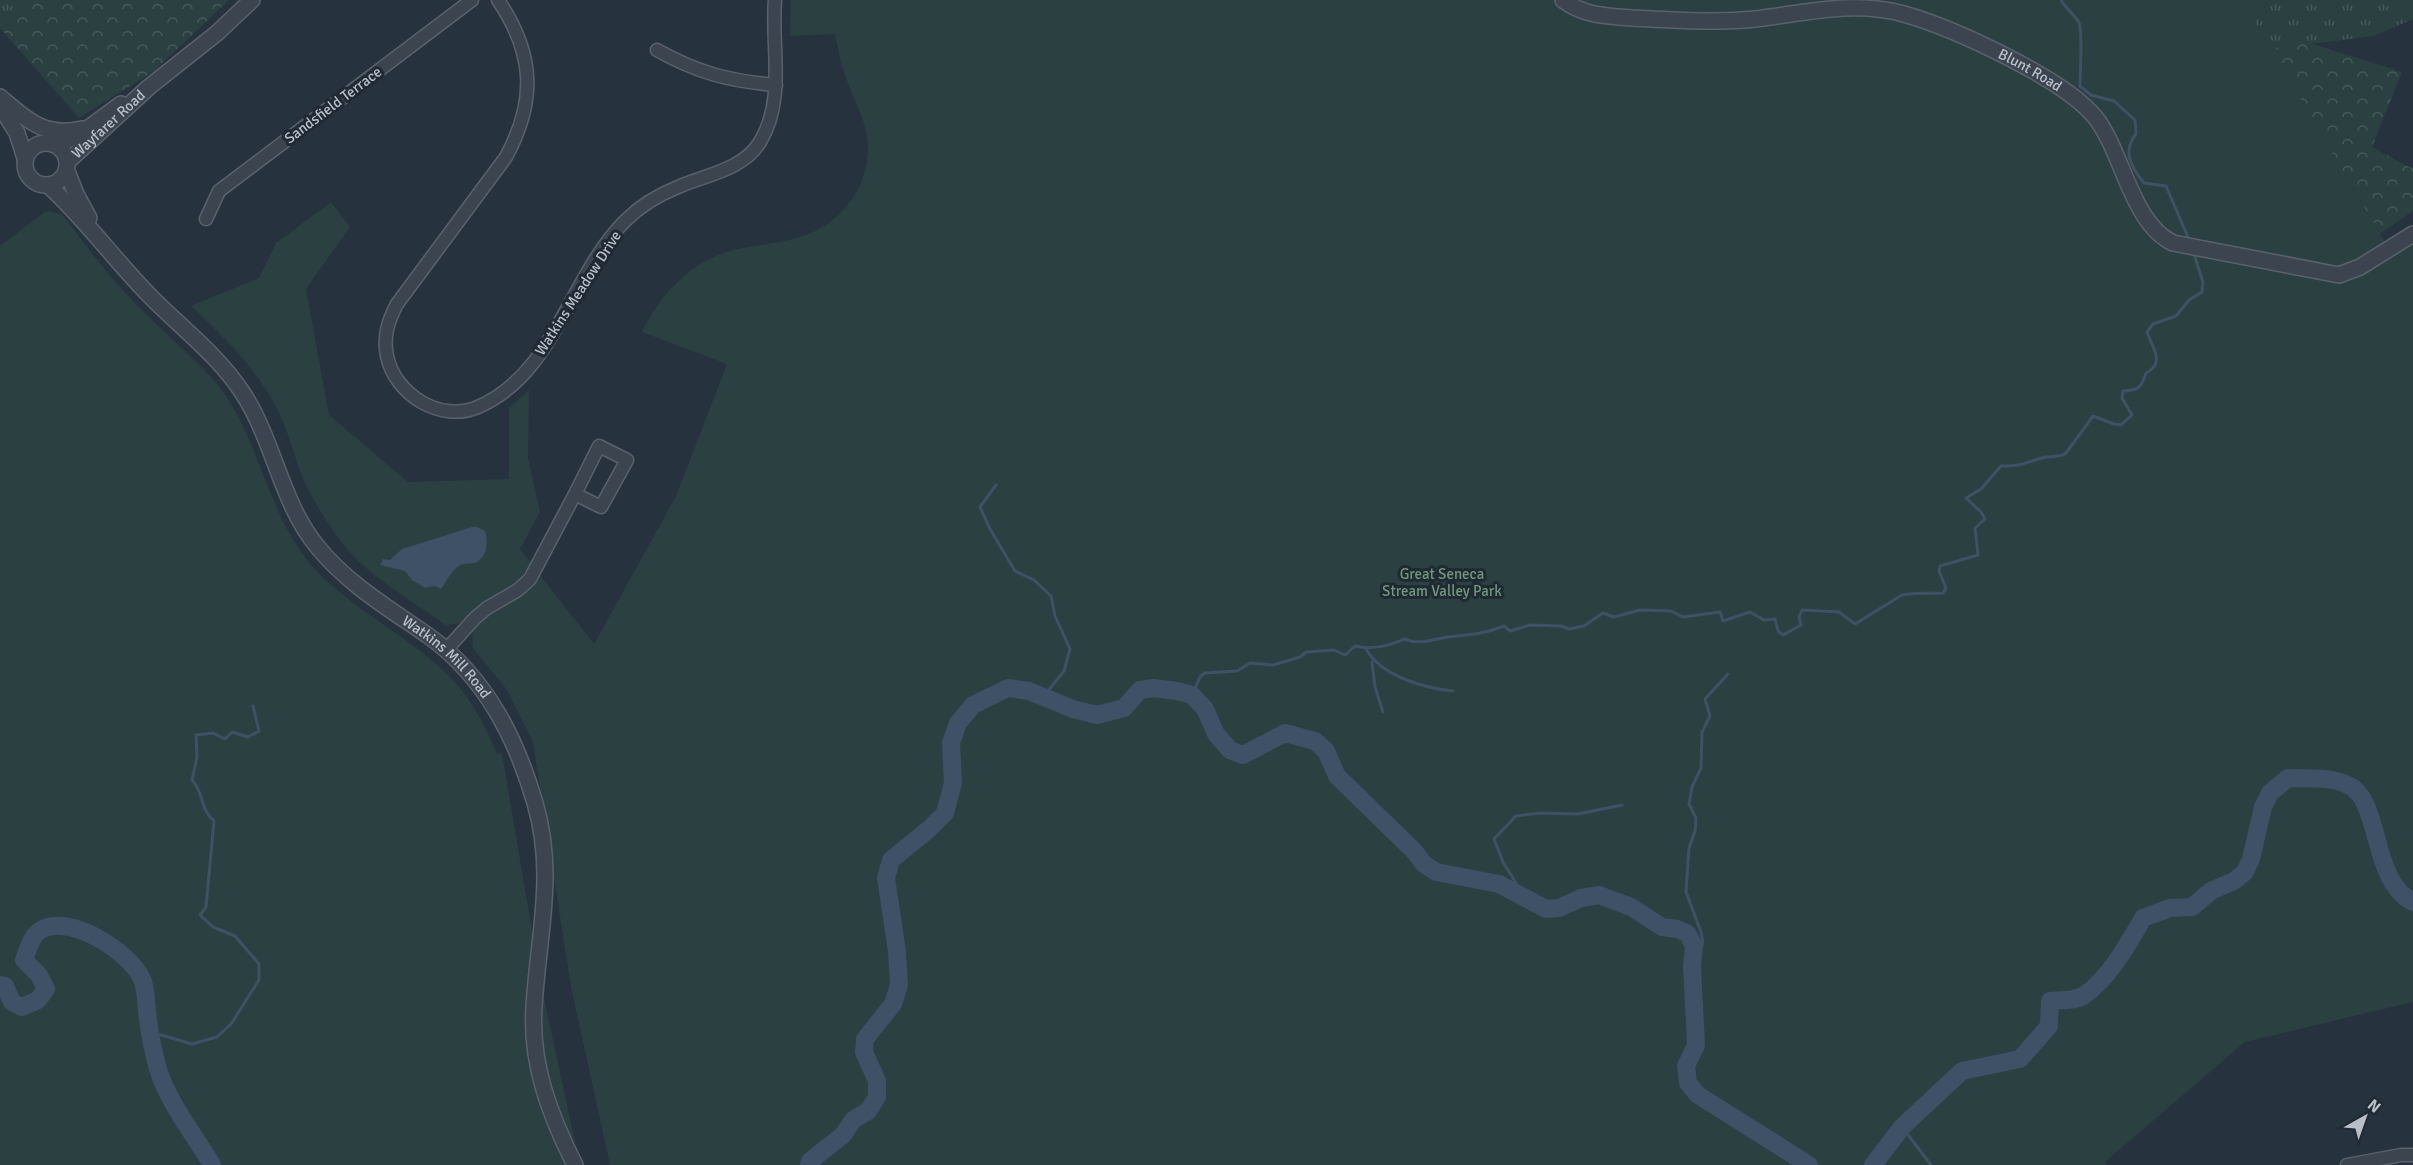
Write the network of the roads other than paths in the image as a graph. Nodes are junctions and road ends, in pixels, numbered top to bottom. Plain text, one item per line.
1 (252, 0) edge
2 (472, 0) edge
3 (498, 0) edge
4 (775, 0) edge
5 (1563, 0) edge
6 (657, 50) dead end
7 (776, 85) junction
8 (149, 87) junction
9 (0, 97) edge
10 (0, 106) edge
11 (87, 127) junction
12 (50, 144) junction
13 (26, 158) junction
14 (67, 167) junction
15 (49, 186) junction
16 (206, 219) dead end
17 (2413, 234) edge
18 (104, 243) junction
19 (575, 494) junction
20 (446, 650) junction
21 (2413, 1155) edge
22 (575, 1165) edge
23 (2347, 1165) edge

1 - 8 street, Wayfarer Road
2 - 16 street, Sandsfield Terrace
3 - 7 street, Watkins Meadow Drive
4 - 7 street, Watkins Meadow Drive
5 - 17 street, Blunt Road
6 - 7 street
8 - 11 street, Wayfarer Road
8 - 14 street, Wayfarer Road
9 - 11 street
9 - 12 street
10 - 13 street
11 - 12 street, Wayfarer Road
12 - 13 street
12 - 14 street
13 - 15 street
14 - 15 street
14 - 18 street, Watkins Mill Road
15 - 18 street, Watkins Mill Road
18 - 20 street, Watkins Mill Road
19 - 19 street
19 - 20 street
20 - 22 street, Watkins Mill Road
21 - 23 street

